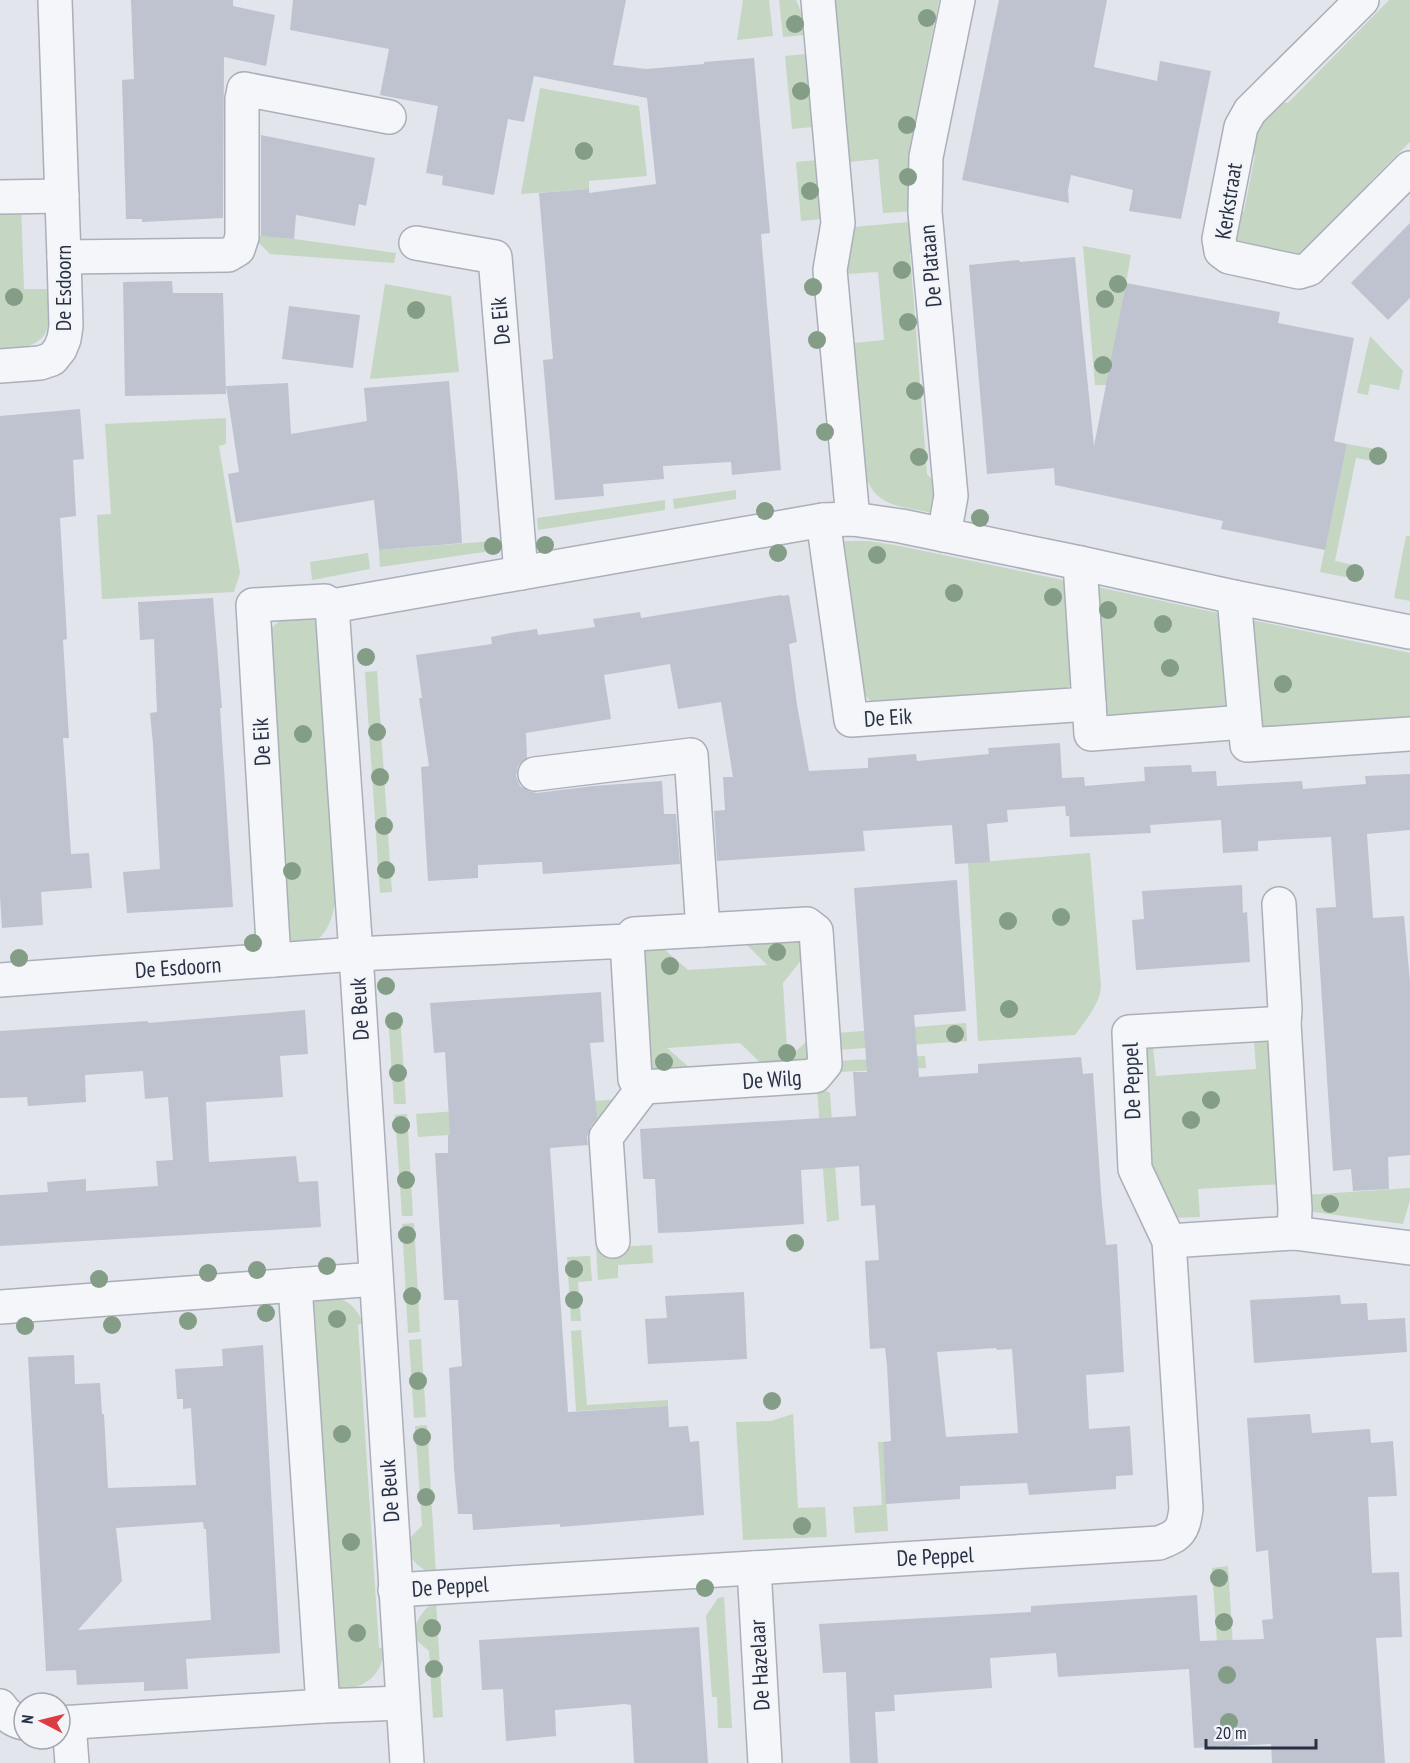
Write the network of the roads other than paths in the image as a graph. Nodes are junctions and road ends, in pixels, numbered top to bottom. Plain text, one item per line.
1 (56, 0) edge
2 (818, 0) edge
3 (958, 0) edge
4 (1362, 0) edge
5 (389, 117) dead end
6 (1410, 168) edge
7 (62, 196) junction
8 (0, 197) edge
9 (416, 243) dead end
10 (64, 257) junction
11 (0, 366) edge
12 (838, 520) junction
13 (945, 535) junction
14 (1080, 563) junction
15 (521, 573) junction
16 (1234, 597) junction
17 (332, 606) junction
18 (1410, 632) edge
19 (1089, 704) junction
20 (1244, 722) junction
21 (1410, 734) edge
22 (535, 774) dead end
23 (1279, 904) dead end
24 (703, 930) junction
25 (627, 941) junction
26 (356, 954) junction
27 (274, 960) junction
28 (0, 980) edge
29 (1284, 1023) junction
30 (644, 1087) junction
31 (1294, 1233) junction
32 (613, 1240) dead end
33 (1170, 1241) junction
34 (1410, 1248) edge
35 (376, 1279) junction
36 (296, 1284) junction
37 (0, 1306) edge
38 (754, 1568) junction
39 (395, 1590) junction
40 (402, 1703) junction
41 (0, 1706) edge
42 (322, 1706) junction
43 (12, 1718) edge
44 (72, 1723) edge
45 (406, 1763) edge
46 (765, 1763) edge

1 - 7 street, De Esdoorn
2 - 12 street
3 - 13 street, De Plataan
4 - 6 street, Kerkstraat
5 - 10 street
7 - 8 street
7 - 10 street, De Esdoorn
9 - 15 street, De Eik
10 - 11 street, De Esdoorn
12 - 13 street, De Eik
12 - 15 street, De Eik
12 - 19 street, De Eik
13 - 14 street, De Eik
14 - 16 street, De Eik
14 - 19 street
15 - 17 street, De Eik
16 - 18 street, De Eik
16 - 20 street
17 - 26 street
17 - 27 street, De Eik
19 - 20 street
20 - 21 street
22 - 24 street
23 - 29 street
24 - 25 street, De Wilg
24 - 30 street, De Wilg
25 - 26 street, De Wilg
25 - 30 street
26 - 27 street, De Esdoorn
26 - 35 street, De Beuk
27 - 28 street, De Esdoorn
29 - 31 street
29 - 33 street, De Peppel
30 - 32 street
31 - 33 street
31 - 34 street
33 - 38 street, De Peppel
35 - 36 street
35 - 39 street, De Beuk
36 - 37 street
36 - 42 street
38 - 39 street, De Peppel
38 - 46 street, De Hazelaar
39 - 40 street, De Beuk
40 - 42 street
40 - 45 street, De Beuk
41 - 43 street
42 - 44 street

